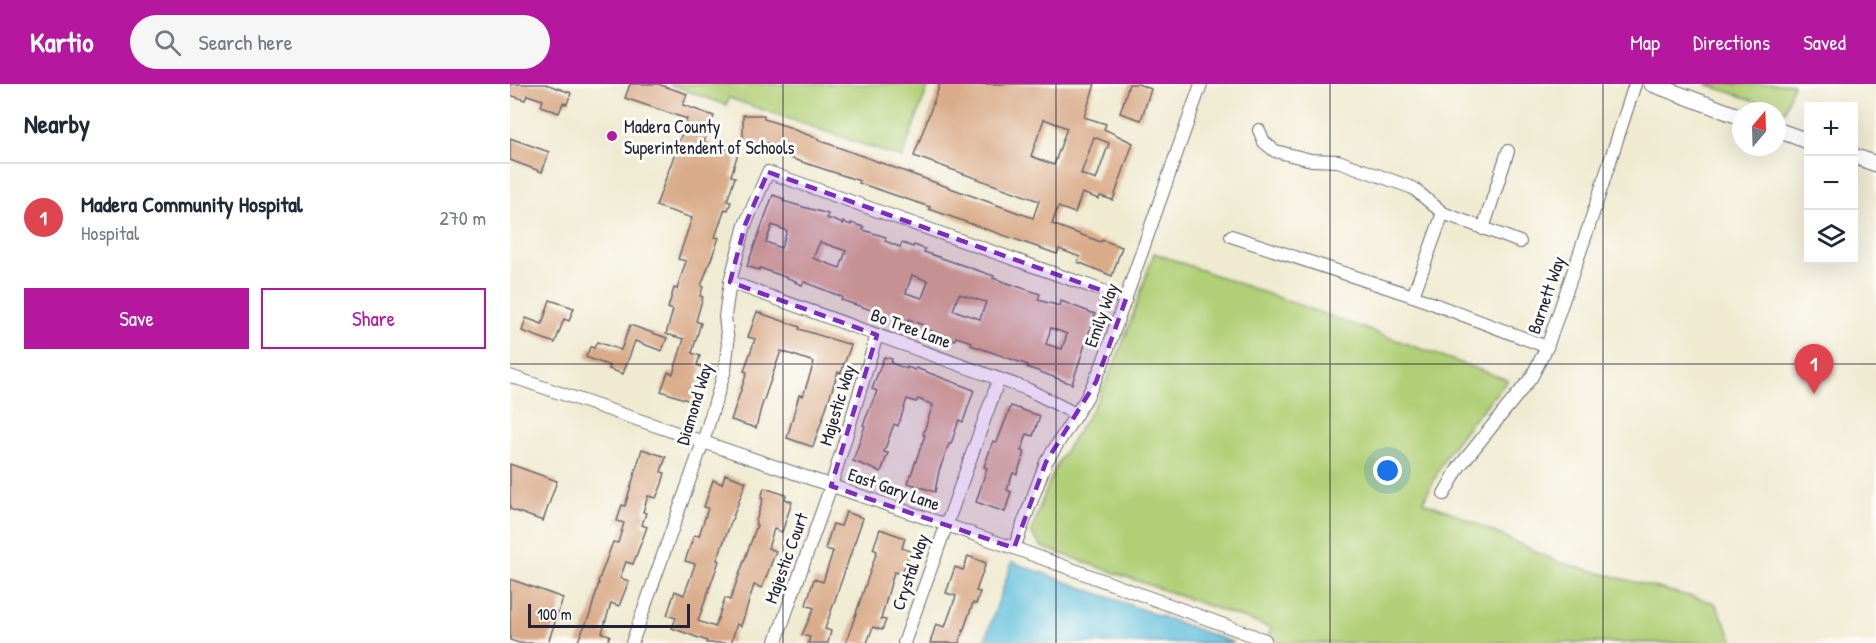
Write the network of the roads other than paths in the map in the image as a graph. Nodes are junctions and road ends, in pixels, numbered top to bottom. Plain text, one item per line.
1 (1201, 84) edge
2 (1635, 84) edge
3 (1652, 84) edge
4 (1732, 114) edge
5 (1258, 129) dead end
6 (1786, 133) edge
7 (1804, 139) edge
8 (1508, 151) dead end
9 (1858, 157) edge
10 (1876, 164) edge
11 (1443, 213) junction
12 (1482, 229) junction
13 (1231, 236) dead end
14 (1520, 242) dead end
15 (730, 282) junction
16 (1413, 296) junction
17 (1126, 299) junction
18 (877, 334) junction
19 (1547, 347) junction
20 (510, 376) edge
21 (999, 379) junction
22 (1076, 414) junction
23 (703, 442) junction
24 (831, 486) junction
25 (1444, 494) dead end
26 (945, 526) junction
27 (1014, 548) junction
28 (1265, 640) dead end
29 (776, 641) dead end
30 (632, 643) edge
31 (904, 643) edge

1 - 17 street, Emily Way
2 - 19 street, Barnett Way
3 - 4 main road
5 - 11 street
6 - 7 main road
8 - 12 street
9 - 10 main road
11 - 12 street
11 - 16 street
12 - 14 street
13 - 16 street
15 - 17 street, Diamond Way
15 - 18 street, Bo Tree Lane
15 - 23 street, Diamond Way
16 - 19 street
17 - 22 street, Emily Way
18 - 21 street, Bo Tree Lane
18 - 24 street, Majestic Way
19 - 25 street, Barnett Way
20 - 23 street, East Gary Lane
21 - 22 street, Bo Tree Lane
21 - 26 street, Crystal Way
22 - 27 street, Emily Way
23 - 24 street, East Gary Lane
23 - 30 street, Diamond Way
24 - 26 street, East Gary Lane
24 - 29 street, Majestic Court
26 - 27 street, East Gary Lane
26 - 31 street, Crystal Way
27 - 28 street, East Gary Lane

